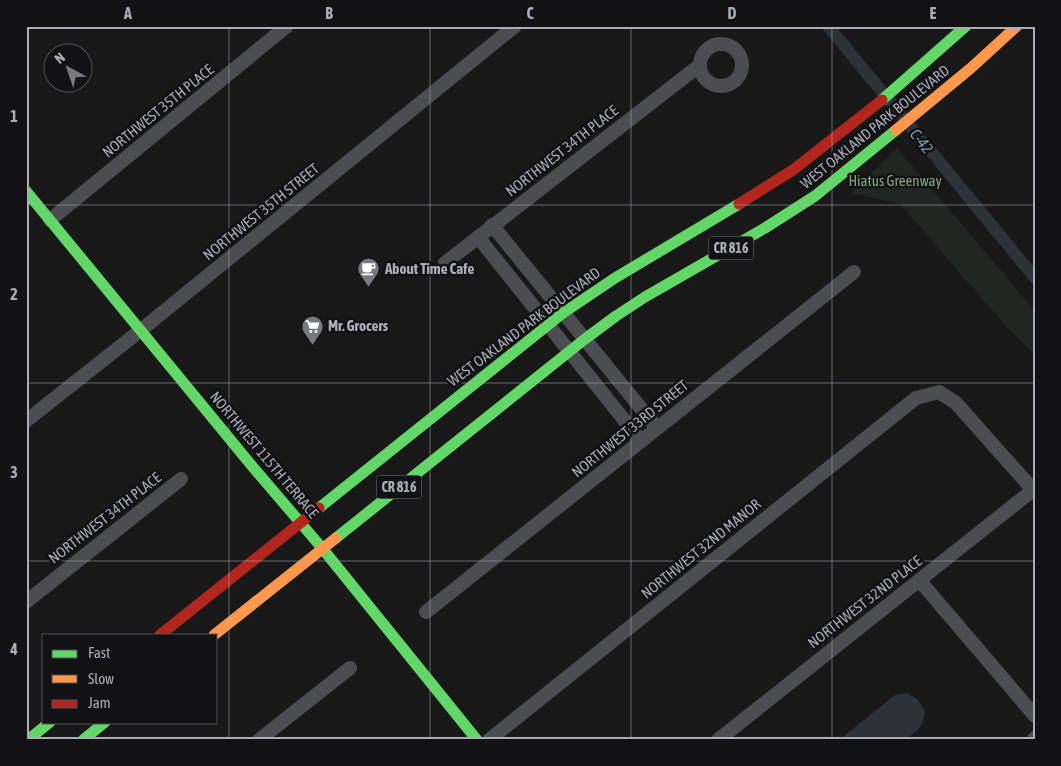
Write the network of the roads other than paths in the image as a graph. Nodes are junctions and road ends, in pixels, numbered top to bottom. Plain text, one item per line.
1 (287, 26) edge
2 (515, 26) edge
3 (966, 26) edge
4 (1017, 26) edge
5 (700, 66) dead end
6 (26, 191) edge
7 (50, 220) junction
8 (492, 225) junction
9 (478, 237) junction
10 (445, 263) dead end
11 (854, 272) dead end
12 (563, 313) junction
13 (548, 325) junction
14 (141, 330) junction
15 (585, 339) junction
16 (569, 352) junction
17 (26, 421) edge
18 (657, 428) junction
19 (641, 441) junction
20 (181, 479) dead end
21 (1034, 491) edge
22 (301, 522) junction
23 (322, 548) junction
24 (919, 580) junction
25 (26, 602) edge
26 (426, 612) dead end
27 (161, 634) edge
28 (215, 634) edge
29 (350, 668) dead end
30 (1035, 716) edge
31 (48, 724) edge
32 (98, 729) edge
33 (28, 740) edge
34 (83, 740) edge
35 (259, 740) edge
36 (477, 740) edge
37 (489, 740) edge
38 (718, 740) edge

1 - 7 street, NORTHWEST 35TH PLACE
2 - 14 street, NORTHWEST 35TH STREET
3 - 12 main road, WEST OAKLAND PARK BOULEVARD / CR 816
4 - 15 main road, WEST OAKLAND PARK BOULEVARD / CR 816
5 - 8 street, NORTHWEST 34TH PLACE
6 - 7 main road, NORTHWEST 115TH TERRACE
7 - 14 main road, NORTHWEST 115TH TERRACE
8 - 9 street, NORTHWEST 34TH PLACE
8 - 12 street
9 - 10 street, NORTHWEST 34TH PLACE
9 - 13 street
11 - 18 street, NORTHWEST 33RD STREET
12 - 13 main road, WEST OAKLAND PARK BOULEVARD / CR 816
12 - 15 street
13 - 16 street
13 - 22 main road, WEST OAKLAND PARK BOULEVARD / CR 816
14 - 17 street, NORTHWEST 35TH STREET
14 - 22 main road, NORTHWEST 115TH TERRACE
15 - 16 main road, WEST OAKLAND PARK BOULEVARD / CR 816
15 - 18 street
16 - 19 street
16 - 23 main road, WEST OAKLAND PARK BOULEVARD / CR 816
18 - 19 street, NORTHWEST 33RD STREET
19 - 26 street, NORTHWEST 33RD STREET
20 - 25 street, NORTHWEST 34TH PLACE
21 - 24 street, NORTHWEST 32ND PLACE
21 - 37 street, NORTHWEST 32ND MANOR
22 - 23 main road, NORTHWEST 115TH TERRACE
22 - 27 main road, WEST OAKLAND PARK BOULEVARD / CR 816
23 - 28 main road, WEST OAKLAND PARK BOULEVARD / CR 816
23 - 36 main road, NORTHWEST 115TH TERRACE
24 - 30 street
24 - 38 street, NORTHWEST 32ND PLACE
29 - 35 street
31 - 33 main road
32 - 34 main road

